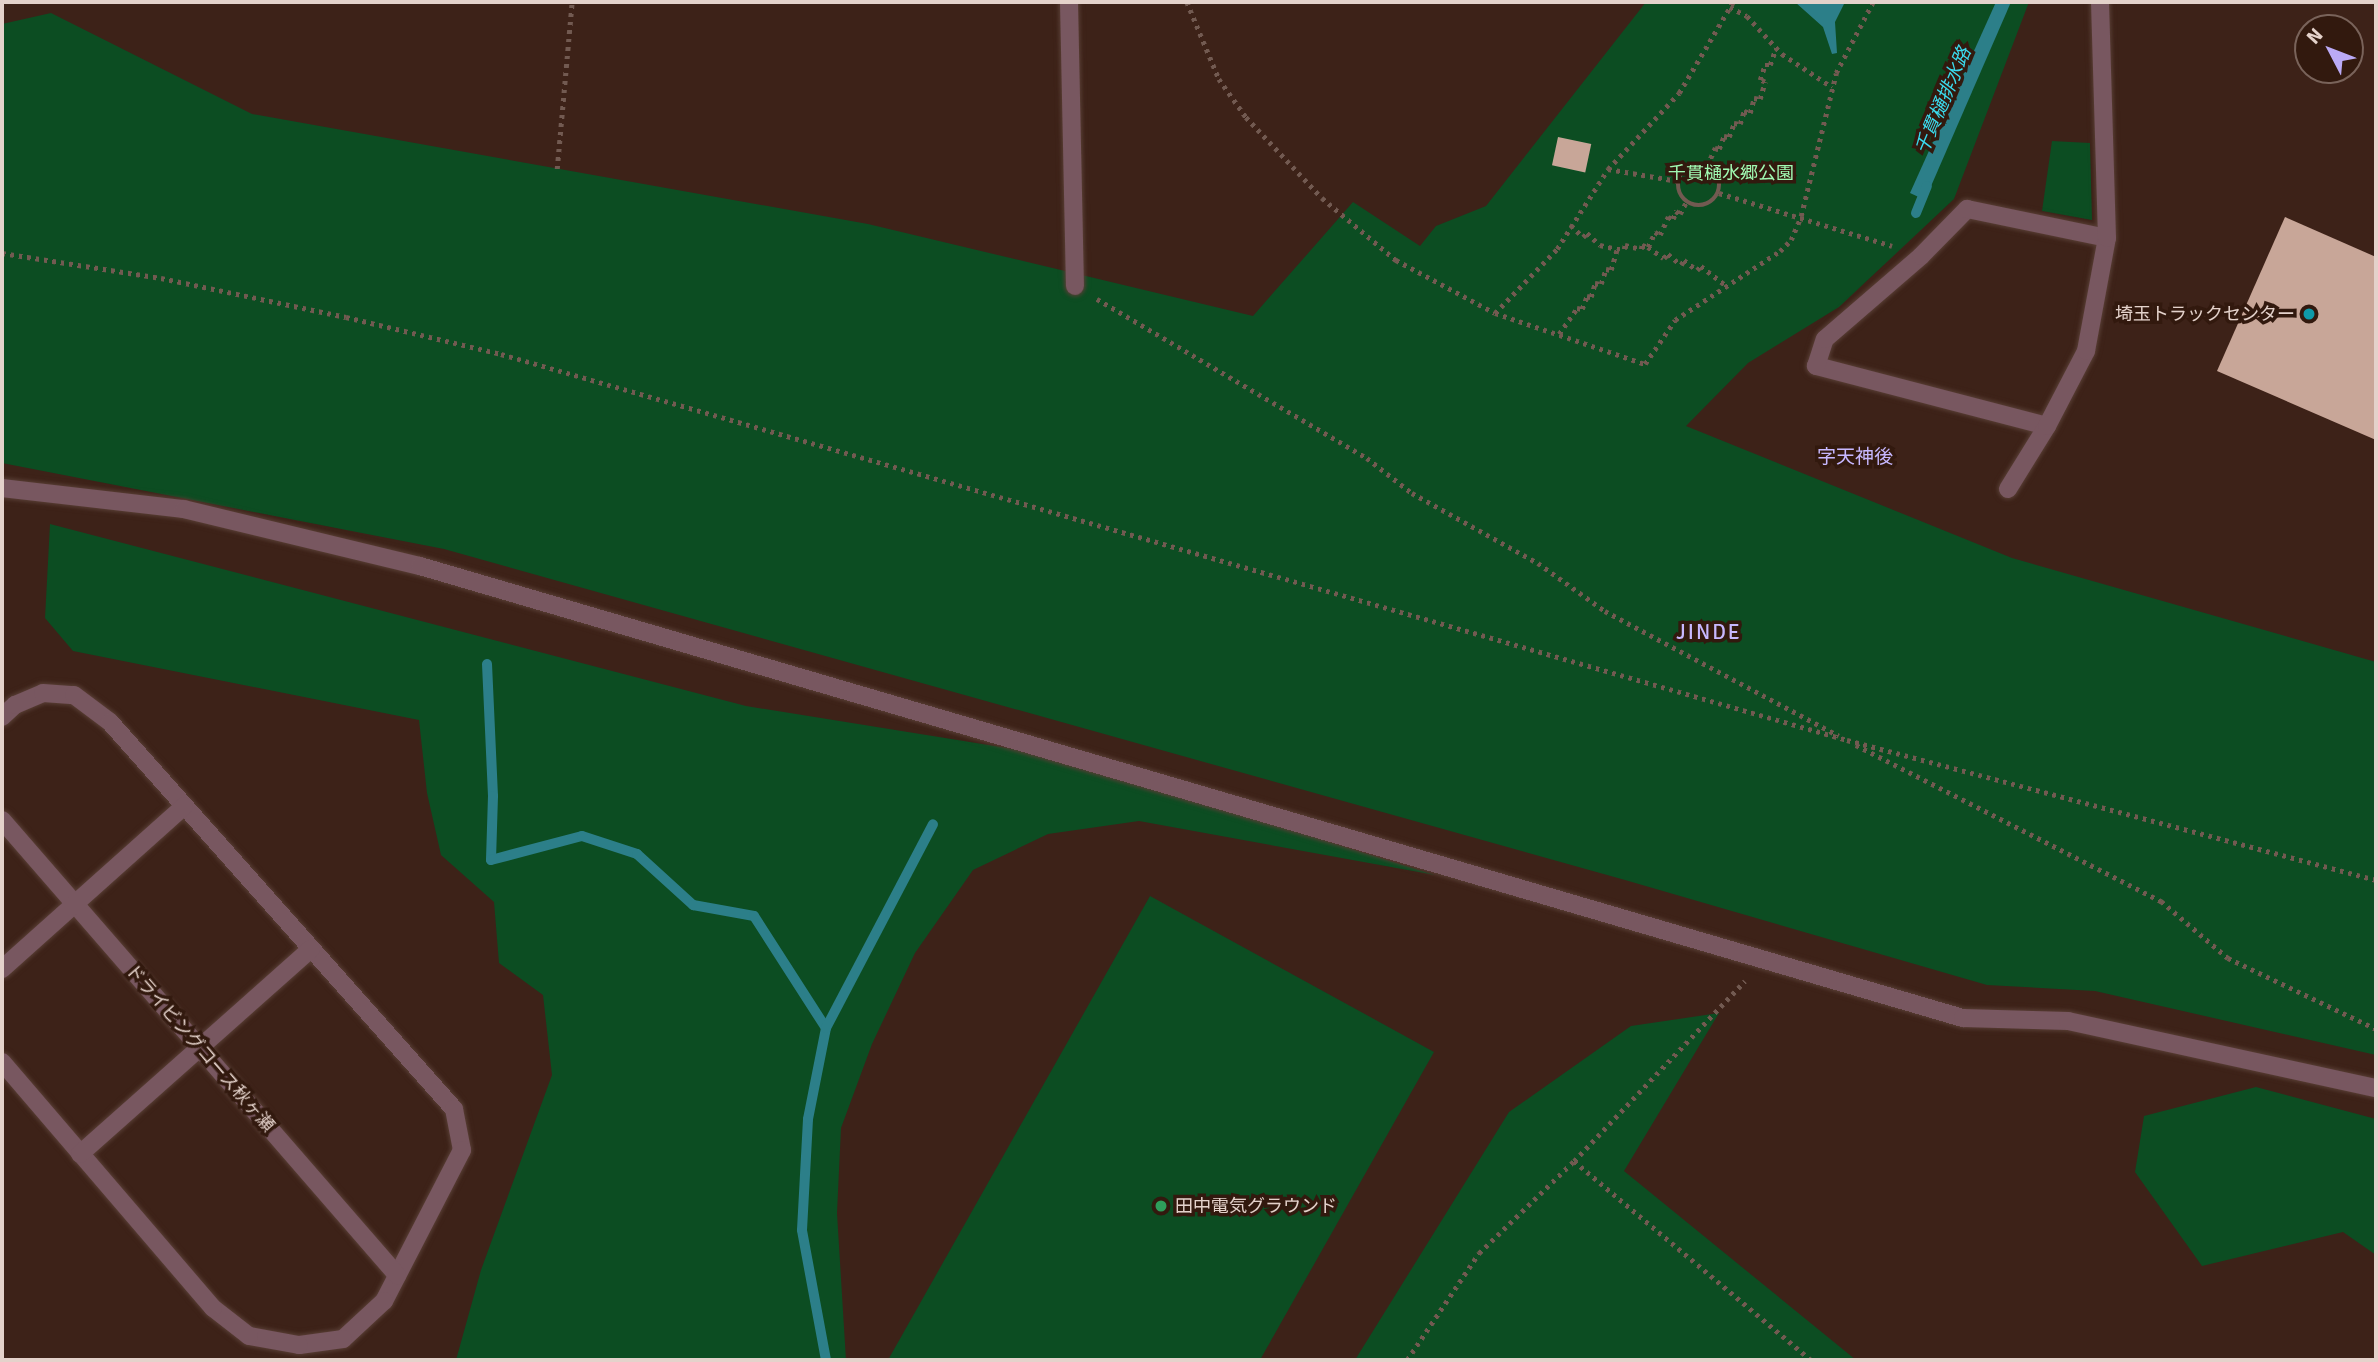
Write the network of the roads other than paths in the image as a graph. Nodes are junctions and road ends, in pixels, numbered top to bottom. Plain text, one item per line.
1 (1069, 2) edge
2 (2100, 2) edge
3 (2107, 238) junction
4 (1075, 286) road end
5 (2047, 426) junction
6 (2, 488) edge
7 (2008, 489) dead end
8 (2, 717) edge
9 (184, 806) junction
10 (2, 820) edge
11 (74, 903) junction
12 (311, 949) junction
13 (2, 969) edge
14 (200, 1048) junction
15 (2, 1062) edge
16 (2376, 1087) edge
17 (80, 1154) junction
18 (397, 1275) junction

1 - 4 street
2 - 3 street
3 - 5 street
3 - 5 street
5 - 7 street
6 - 16 street
8 - 9 street
9 - 11 street
9 - 12 street
10 - 11 street, ドライビングコース秋ヶ瀬
11 - 13 street
11 - 14 street, ドライビングコース秋ヶ瀬
12 - 14 street
12 - 18 street
14 - 17 street
14 - 18 street, ドライビングコース秋ヶ瀬
15 - 17 street
17 - 18 street

